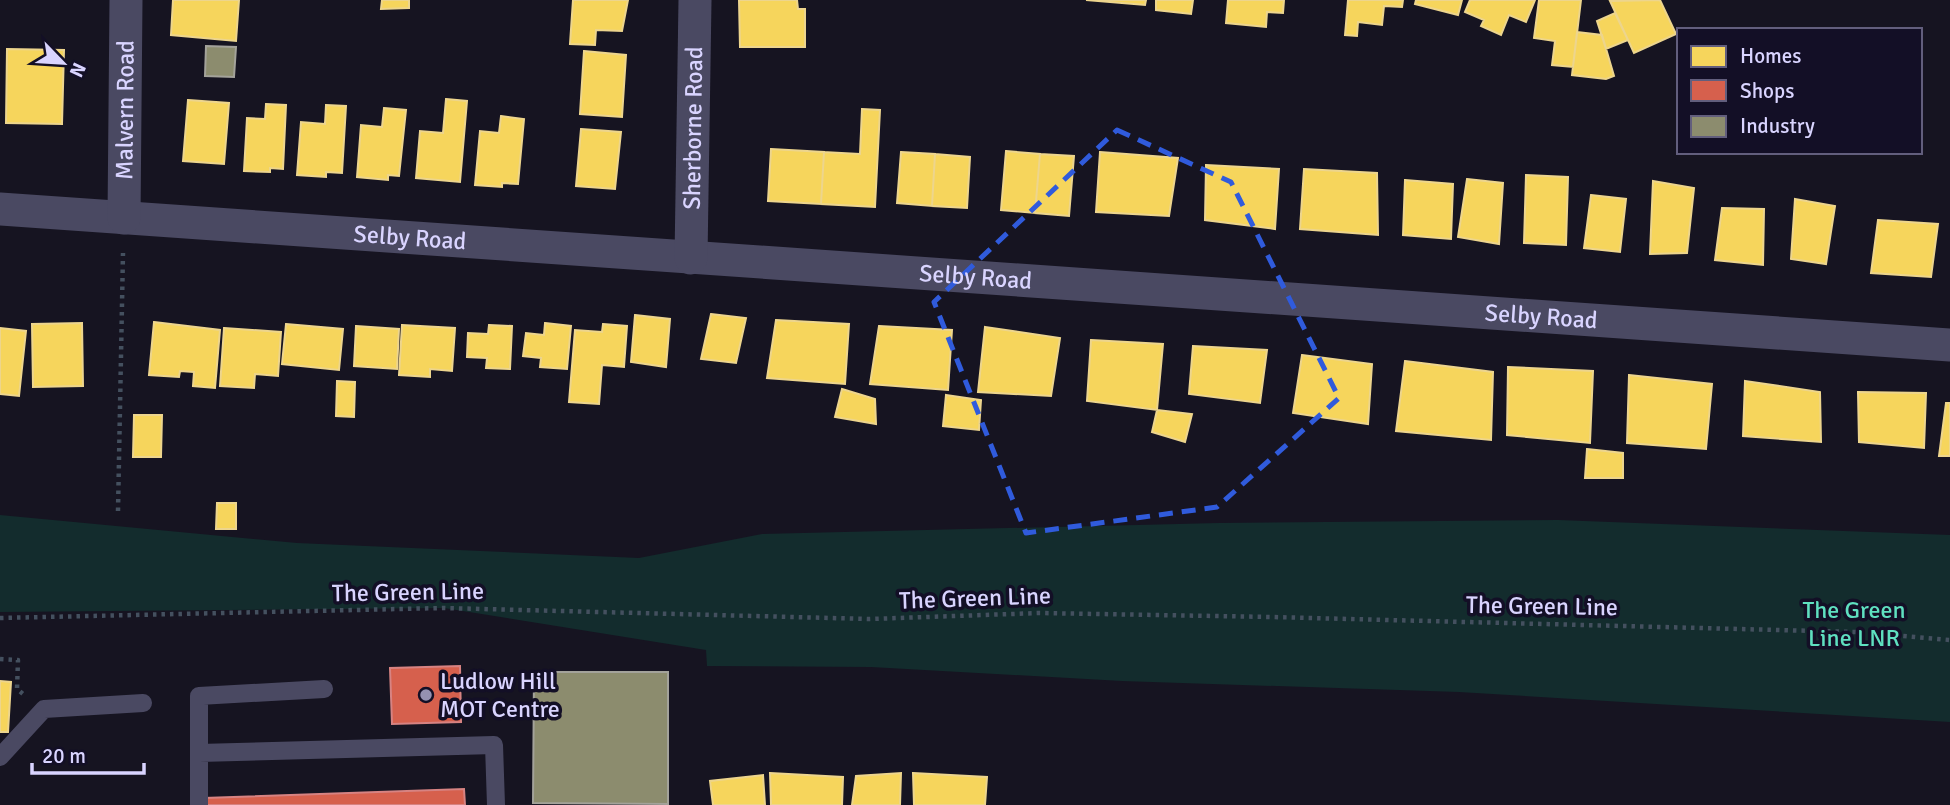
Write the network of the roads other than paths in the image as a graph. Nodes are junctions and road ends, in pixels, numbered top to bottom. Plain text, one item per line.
1 (126, 0) edge
2 (695, 0) edge
3 (0, 209) edge
4 (124, 218) junction
5 (691, 258) junction
6 (1950, 345) edge
7 (324, 689) dead end
8 (143, 703) dead end
9 (200, 753) junction
10 (0, 757) edge
11 (200, 805) edge
12 (496, 805) edge

1 - 4 street, Malvern Road
2 - 5 street, Sherborne Road
3 - 4 street, Selby Road
4 - 5 street, Selby Road
5 - 6 street, Selby Road
7 - 9 lane
8 - 10 lane
9 - 11 lane
9 - 12 lane

